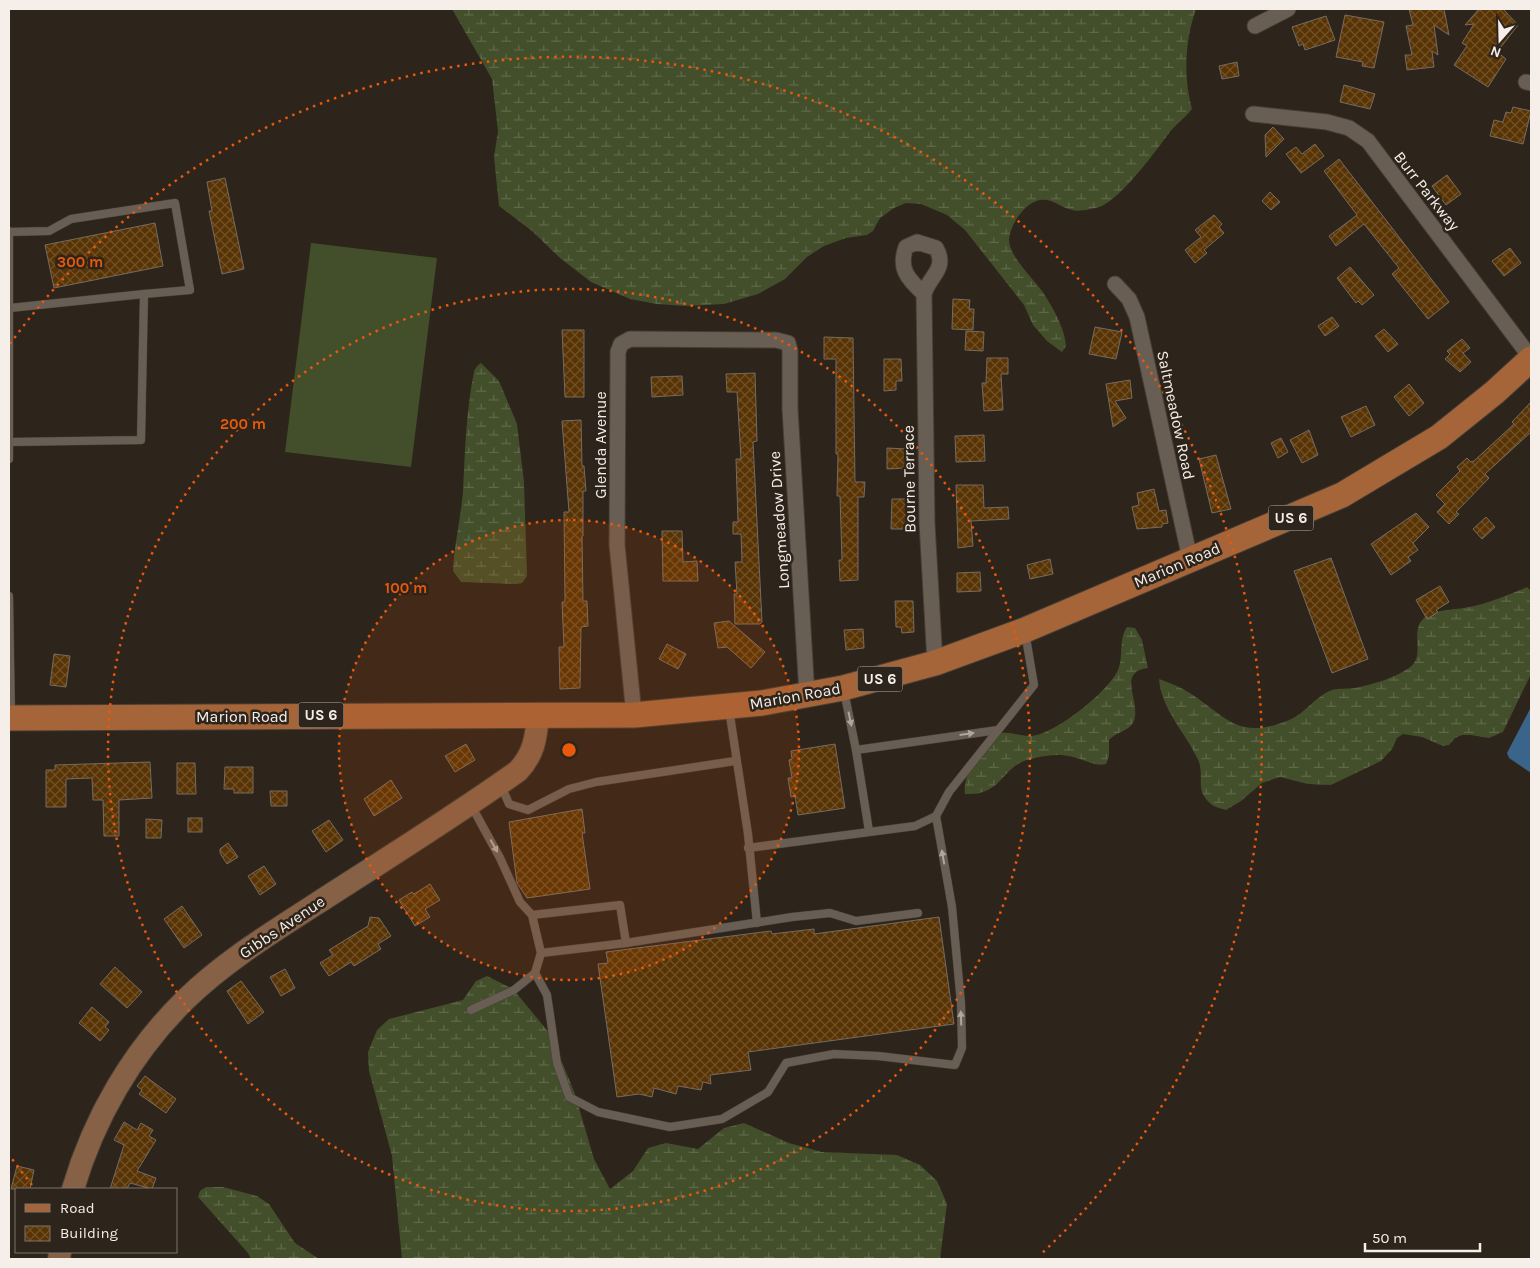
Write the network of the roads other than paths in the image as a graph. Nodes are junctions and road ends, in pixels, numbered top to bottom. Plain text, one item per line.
1 (1288, 9) edge
2 (1255, 26) dead end
3 (1254, 114) dead end
4 (9, 231) edge
5 (1115, 284) dead end
6 (144, 294) junction
7 (924, 294) dead end
8 (10, 308) edge
9 (788, 343) joint
10 (1531, 359) edge
11 (10, 372) edge
12 (9, 442) edge
13 (9, 459) edge
14 (1190, 560) junction
15 (9, 596) edge
16 (1025, 630) junction
17 (935, 663) junction
18 (843, 688) junction
19 (807, 695) junction
20 (729, 706) junction
21 (634, 715) junction
22 (538, 716) junction
23 (10, 718) edge
24 (998, 730) junction
25 (856, 750) junction
26 (735, 761) junction
27 (500, 783) junction
28 (470, 804) junction
29 (936, 816) junction
30 (869, 832) junction
31 (748, 848) junction
32 (918, 913) dead end
33 (532, 915) junction
34 (757, 923) junction
35 (626, 943) junction
36 (541, 953) junction
37 (535, 974) junction
38 (472, 1010) dead end
39 (72, 1188) edge

1 - 2 street
3 - 10 street, Burr Parkway
4 - 6 lane
4 - 8 lane
5 - 14 street, Saltmeadow Road
6 - 8 lane
6 - 12 lane
7 - 17 street, Bourne Terrace
8 - 11 lane
9 - 19 street, Longmeadow Drive
9 - 21 street, Glenda Avenue
10 - 14 main road, Marion Road / US 6
11 - 12 lane
12 - 13 lane
14 - 16 main road, Marion Road / US 6
15 - 23 lane
16 - 17 main road, Marion Road / US 6
16 - 24 lane
17 - 18 main road, Marion Road / US 6
18 - 19 main road, Marion Road / US 6
18 -> 25 lane
19 - 20 main road, Marion Road / US 6
20 - 21 main road, Marion Road / US 6
20 - 26 lane
21 - 22 main road, Marion Road / US 6
22 - 23 main road, Marion Road / US 6
22 - 27 main road, Gibbs Avenue
25 -> 24 lane
24 - 29 lane
25 - 30 lane
26 - 27 lane
26 - 31 lane
27 - 28 main road, Gibbs Avenue
28 -> 33 lane
28 - 39 main road, Gibbs Avenue
29 - 30 lane
37 -> 29 lane
30 - 31 lane
31 - 34 lane
32 - 34 lane
33 - 35 lane
33 - 36 lane
34 - 35 lane
35 - 36 lane
36 - 37 lane
37 - 38 lane

